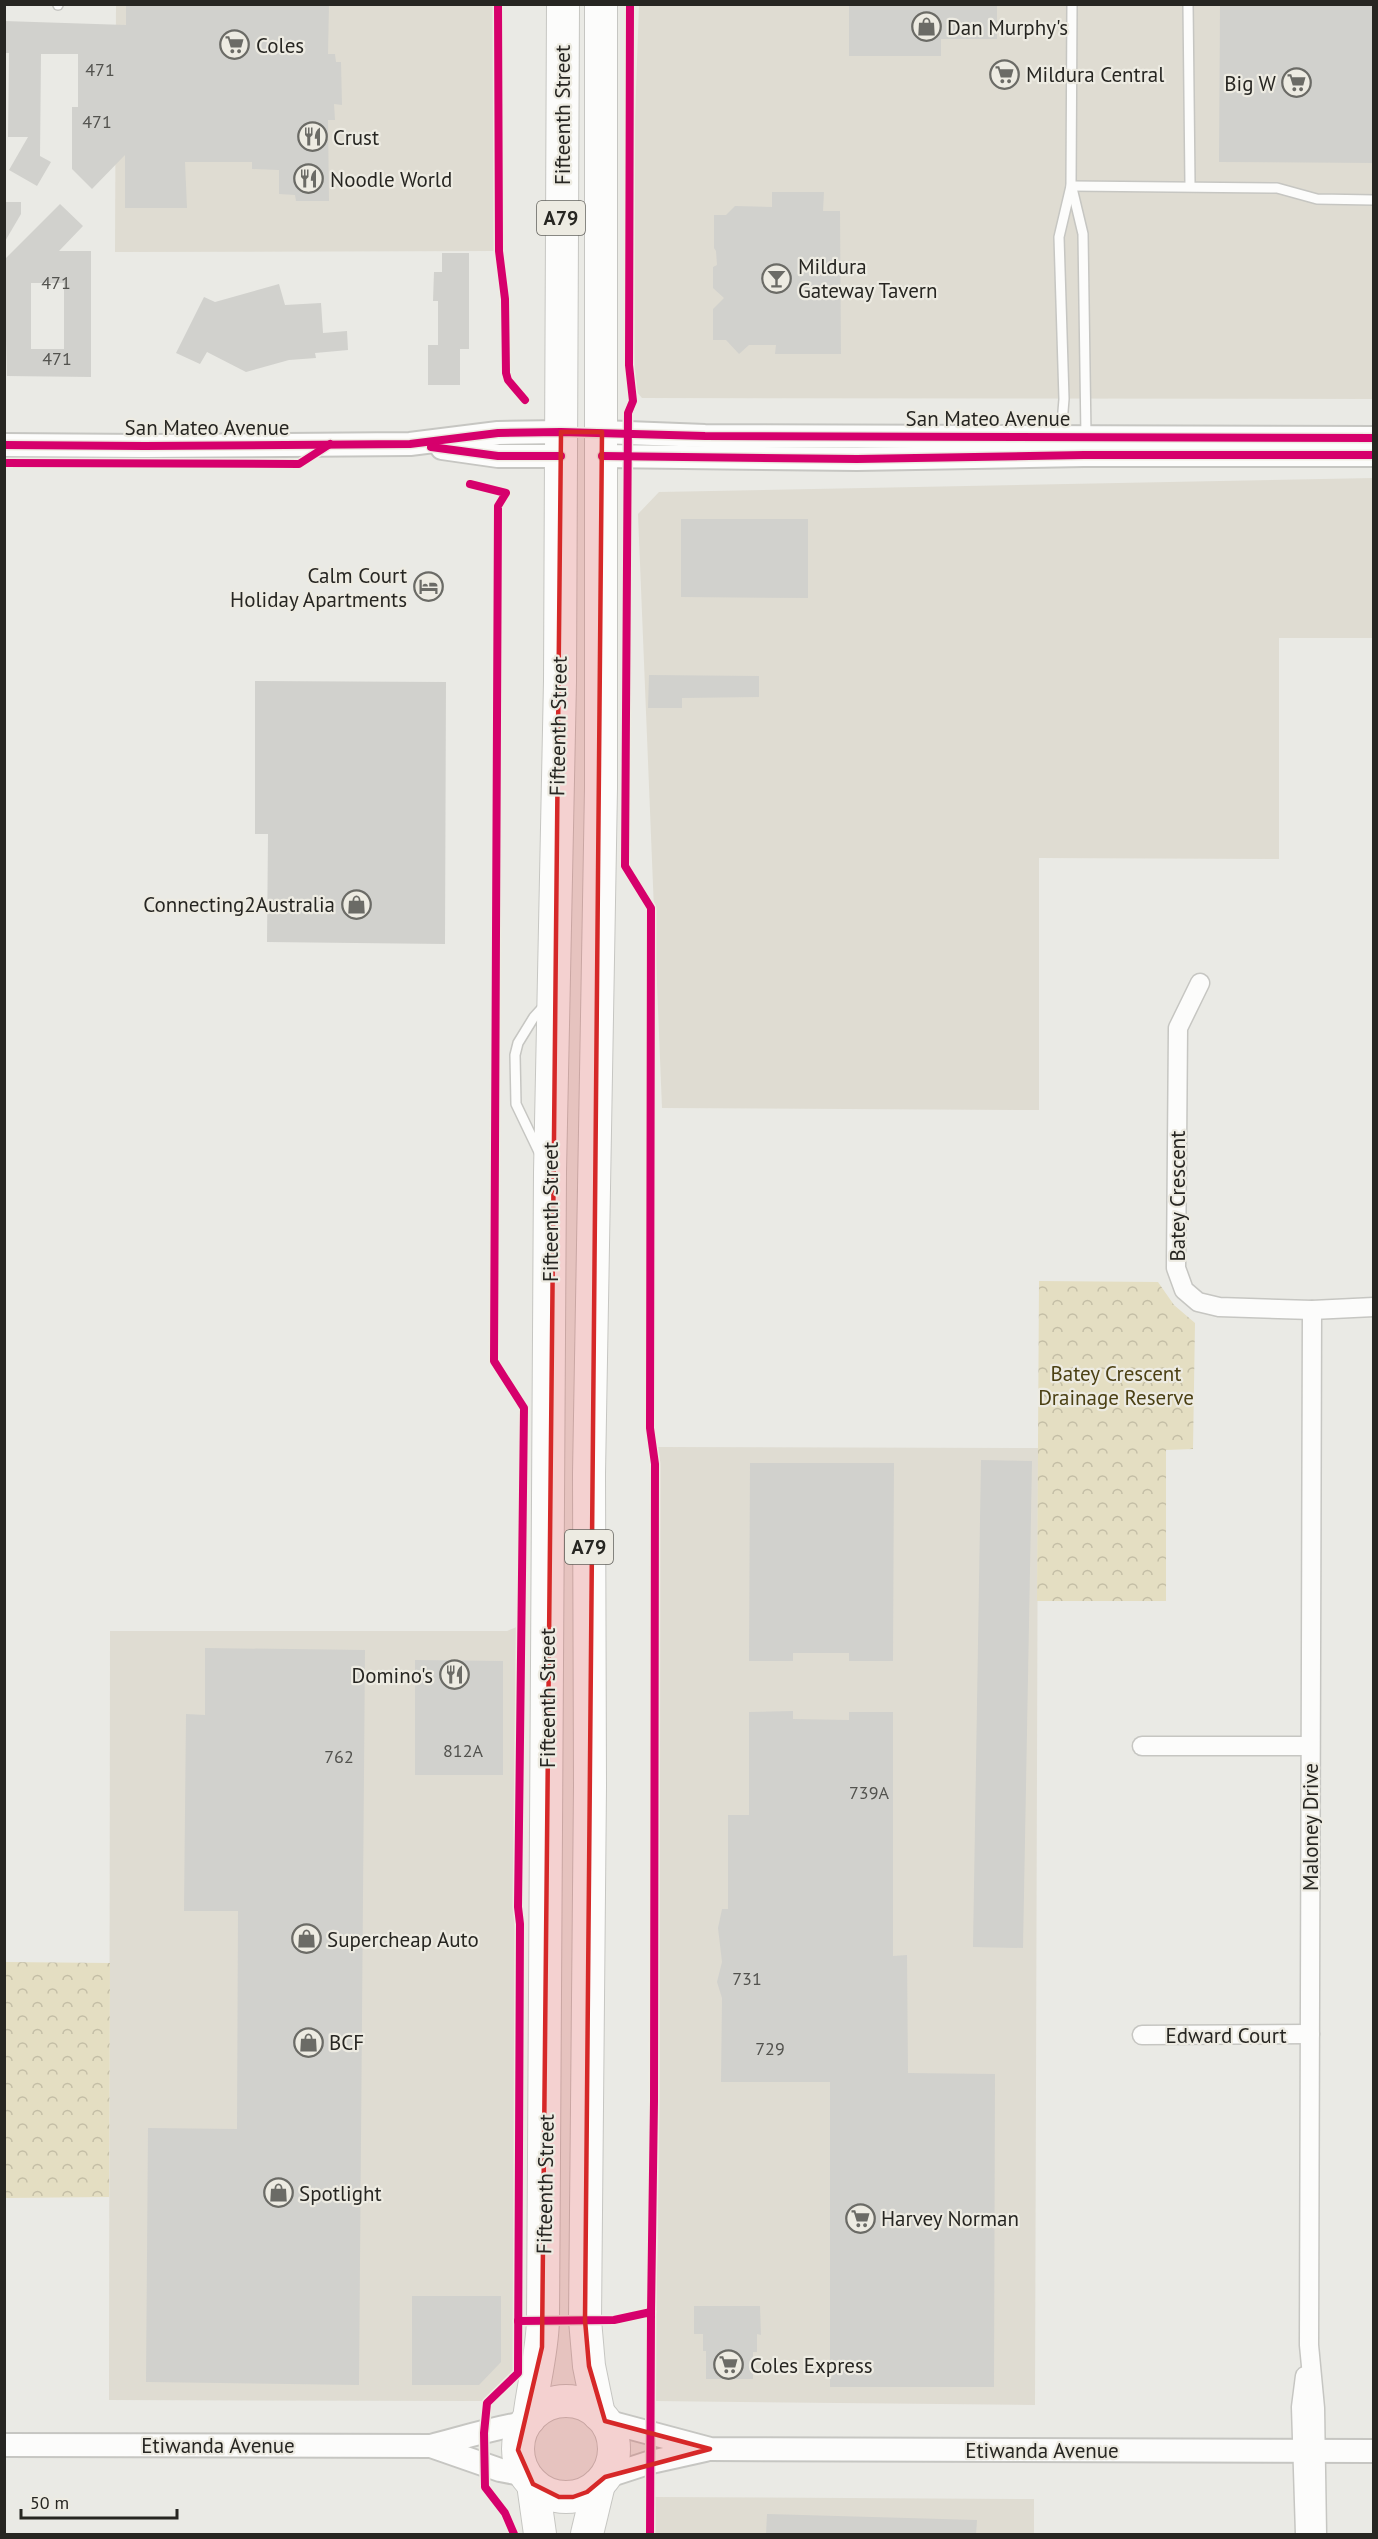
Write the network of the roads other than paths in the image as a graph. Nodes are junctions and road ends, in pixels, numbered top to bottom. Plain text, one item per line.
1 (562, 4) edge
2 (602, 4) edge
3 (1072, 4) edge
4 (1188, 4) edge
5 (1190, 185) junction
6 (1071, 186) junction
7 (1374, 200) edge
8 (1061, 436) junction
9 (1086, 436) junction
10 (1374, 438) edge
11 (4, 444) edge
12 (561, 444) junction
13 (602, 444) junction
14 (1374, 455) edge
15 (557, 786) junction
16 (601, 788) junction
17 (1200, 983) dead end
18 (1374, 1307) edge
19 (1312, 1310) junction
20 (547, 1687) junction
21 (590, 1687) junction
22 (1142, 1746) dead end
23 (1310, 1746) junction
24 (1310, 2034) junction
25 (1142, 2035) dead end
26 (602, 2418) junction
27 (527, 2421) junction
28 (4, 2445) edge
29 (431, 2446) junction
30 (710, 2449) junction
31 (1309, 2451) junction
32 (1374, 2451) edge
33 (529, 2480) junction
34 (602, 2480) junction
35 (540, 2535) edge
36 (587, 2535) edge
37 (1305, 2535) edge
38 (1317, 2535) edge

1 - 12 highway, Fifteenth Street / A79
2 - 13 highway, Fifteenth Street / A79
3 - 6 lane
4 - 5 lane
5 - 6 lane
5 - 7 lane
6 - 8 lane
6 - 9 lane
8 - 9 street, San Mateo Avenue
8 - 13 street, San Mateo Avenue
9 - 10 street, San Mateo Avenue
11 - 12 street, San Mateo Avenue
12 - 13 highway
12 - 15 highway, Fifteenth Street / A79
13 - 14 street, San Mateo Avenue
13 - 16 highway, Fifteenth Street / A79
15 - 16 highway
15 - 20 highway, Fifteenth Street / A79
16 - 21 highway, Fifteenth Street / A79
17 - 19 street, Batey Crescent
18 - 19 street, Batey Crescent
19 - 23 street, Maloney Drive
20 - 21 highway
20 - 27 highway, Fifteenth Street / A79
21 - 26 highway, Fifteenth Street / A79
22 - 23 street
23 - 24 street, Maloney Drive
24 - 25 street, Edward Court
24 - 31 street, Maloney Drive
26 - 27 highway
26 - 30 street, Etiwanda Avenue
26 - 34 highway, A79
27 - 29 street, Etiwanda Avenue
27 - 33 highway, A79
28 - 29 street, Etiwanda Avenue
29 - 33 street, Etiwanda Avenue
30 - 31 street, Etiwanda Avenue
30 - 34 street, Etiwanda Avenue
31 - 32 street, Etiwanda Avenue
31 - 37 street
31 - 38 street
33 - 34 highway
33 - 35 highway, A79
34 - 36 highway, A79

